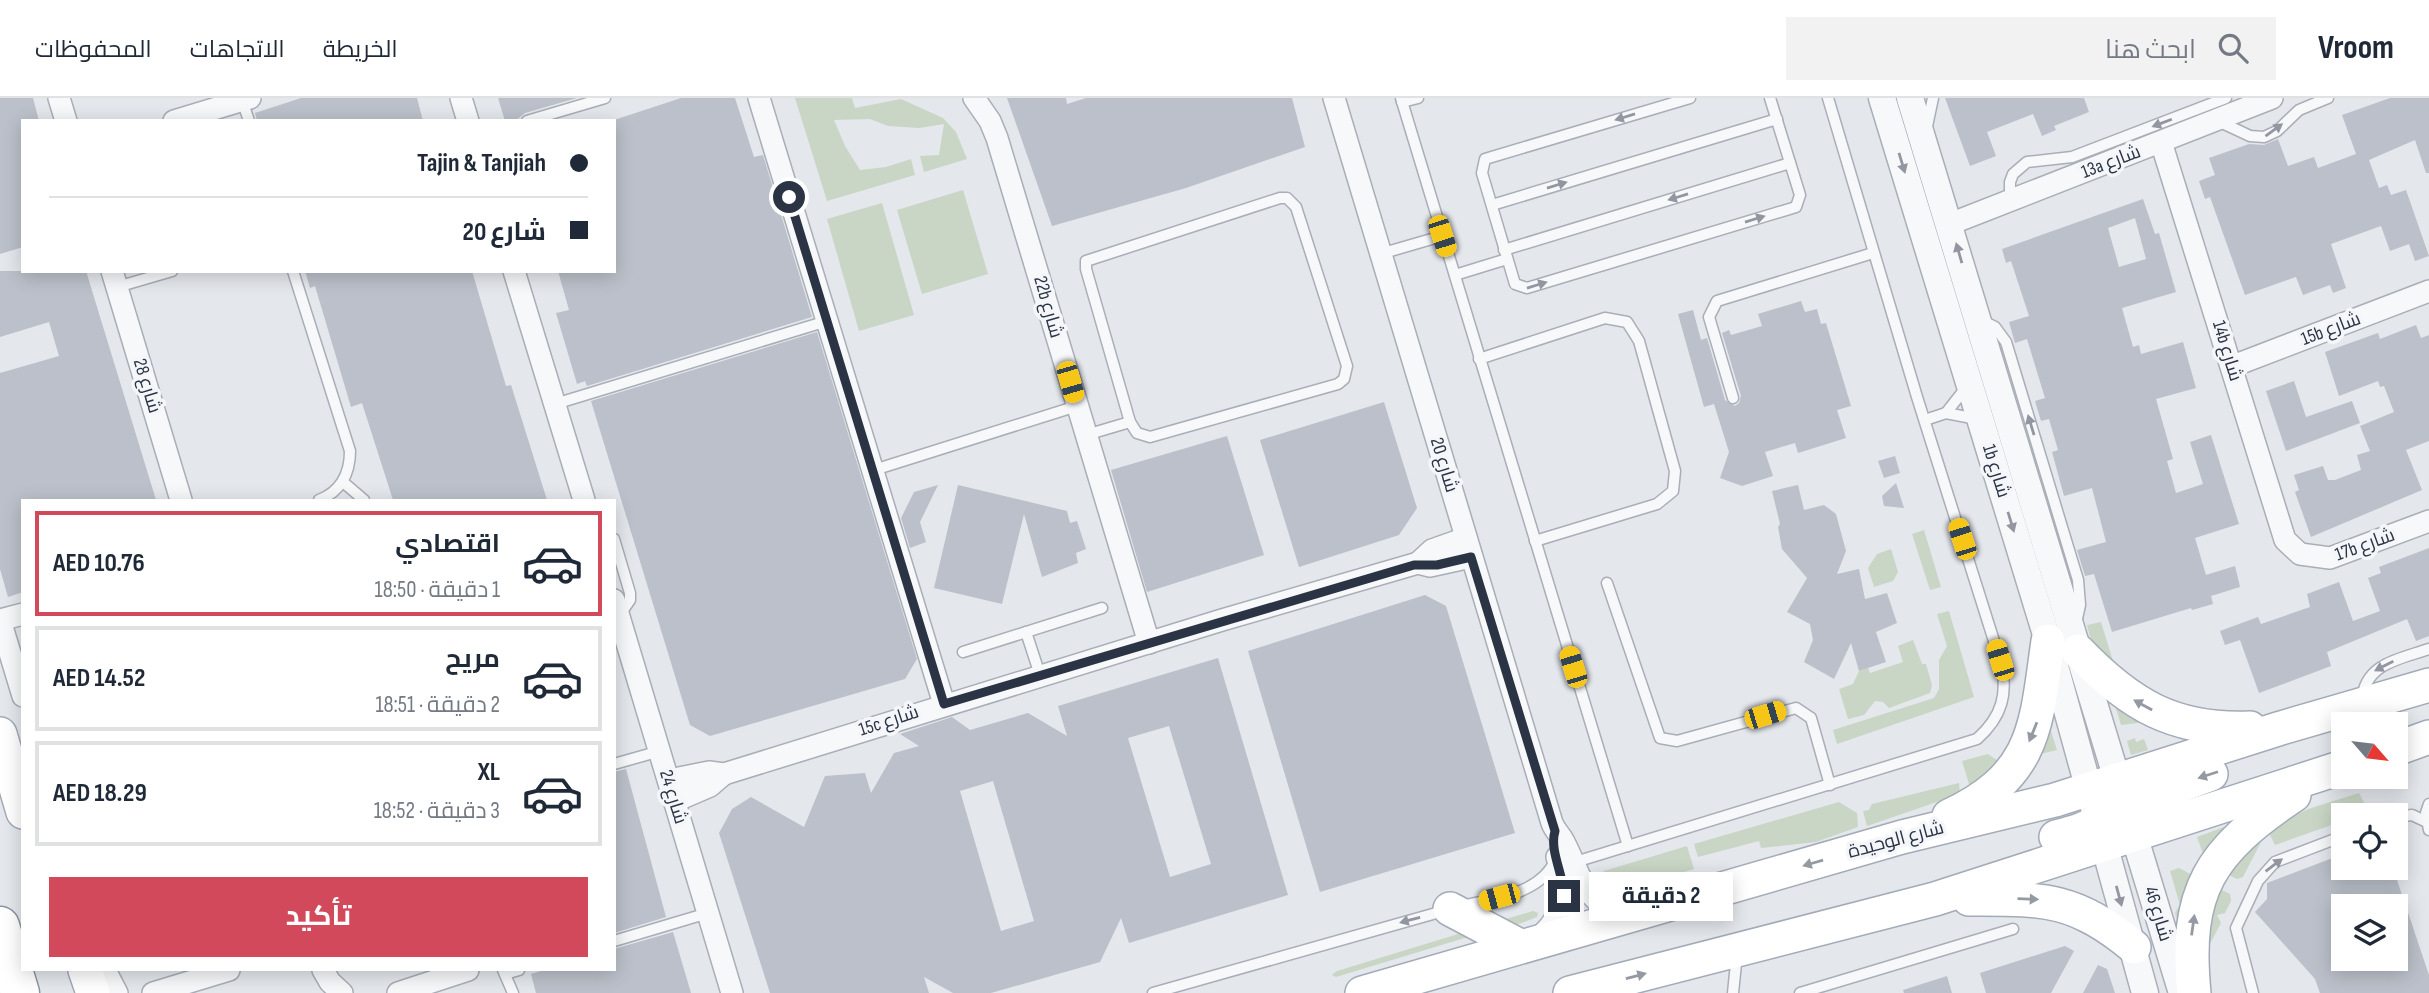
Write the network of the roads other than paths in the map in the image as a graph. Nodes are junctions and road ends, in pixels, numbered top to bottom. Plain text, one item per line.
1 (59, 98) edge
2 (461, 98) edge
3 (605, 98) edge
4 (759, 98) edge
5 (974, 98) edge
6 (1334, 98) edge
7 (1418, 98) edge
8 (1690, 98) edge
9 (1770, 98) edge
10 (1828, 98) edge
11 (1882, 98) edge
12 (1910, 98) edge
13 (1933, 98) edge
14 (2226, 98) edge
15 (2272, 98) edge
16 (2328, 98) edge
17 (1401, 100) edge
18 (202, 105) edge
19 (247, 106) edge
20 (65, 119) edge
21 (178, 119) edge
22 (467, 119) edge
23 (534, 119) edge
24 (1777, 119) junction
25 (2215, 120) junction
26 (1923, 140) junction
27 (2161, 142) junction
28 (1790, 163) junction
29 (2011, 201) junction
30 (1492, 205) junction
31 (1950, 224) junction
32 (1442, 236) junction
33 (1873, 253) junction
34 (1380, 254) junction
35 (1506, 254) junction
36 (158, 273) edge
37 (294, 273) edge
38 (515, 273) edge
39 (1455, 275) junction
40 (115, 279) edge
41 (2429, 291) edge
42 (827, 321) junction
43 (1479, 359) junction
44 (2233, 366) junction
45 (1969, 385) junction
46 (1733, 398) dead end
47 (555, 404) junction
48 (1077, 406) junction
49 (1946, 413) junction
50 (1980, 420) junction
51 (1925, 421) junction
52 (1130, 422) junction
53 (1086, 435) junction
54 (874, 470) junction
55 (343, 482) junction
56 (181, 499) edge
57 (320, 499) edge
58 (363, 499) edge
59 (584, 499) edge
60 (2429, 521) edge
61 (1535, 541) junction
62 (616, 545) edge
63 (1469, 547) junction
64 (2300, 554) joint
65 (1607, 583) dead end
66 (617, 608) edge
67 (1102, 608) dead end
68 (21, 615) edge
69 (0, 621) edge
70 (1026, 632) junction
71 (2066, 641) junction
72 (1149, 643) junction
73 (2429, 649) edge
74 (963, 652) dead end
75 (1040, 675) junction
76 (2429, 685) edge
77 (21, 689) edge
78 (2429, 702) edge
79 (944, 704) junction
80 (2359, 712) edge
81 (2373, 712) edge
82 (2389, 712) edge
83 (2331, 723) edge
84 (2281, 728) junction
85 (2331, 729) edge
86 (0, 734) edge
87 (2429, 737) edge
88 (2408, 745) edge
89 (660, 751) junction
90 (616, 763) edge
91 (2331, 771) edge
92 (2331, 773) edge
93 (1830, 785) junction
94 (672, 791) junction
95 (2429, 804) edge
96 (21, 805) edge
97 (2112, 813) junction
98 (2408, 816) edge
99 (2428, 826) edge
100 (1902, 838) junction
101 (2331, 841) edge
102 (1628, 846) junction
103 (1565, 860) junction
104 (1935, 899) junction
105 (1450, 909) junction
106 (708, 913) junction
107 (1625, 917) junction
108 (0, 926) edge
109 (2013, 929) dead end
110 (1815, 930) junction
111 (616, 940) edge
112 (1526, 944) junction
113 (2134, 947) junction
114 (1737, 949) junction
115 (68, 971) edge
116 (85, 971) edge
117 (106, 971) edge
118 (226, 971) edge
119 (324, 971) edge
120 (465, 971) edge
121 (504, 972) edge
122 (340, 992) edge
123 (20, 993) edge
124 (75, 993) edge
125 (93, 993) edge
126 (117, 993) edge
127 (153, 993) edge
128 (398, 993) edge
129 (513, 993) edge
130 (732, 993) edge
131 (1153, 993) edge
132 (1362, 993) edge
133 (1570, 993) edge
134 (1733, 993) edge
135 (1800, 993) edge
136 (2145, 993) edge
137 (2182, 993) edge
138 (2194, 993) edge
139 (2253, 993) edge

1 - 20 street
2 - 22 street
3 - 23 lane
4 - 42 street
5 - 48 street, 22b شارع
6 - 34 street, شارع 20
7 - 17 lane
8 -> 30 lane
9 - 24 lane
10 - 33 lane
11 -> 45 street, 1b شارع
12 - 26 street, 1b شارع
13 - 26 lane
14 -> 29 lane
15 - 25 street, 13a شارع
25 -> 16 lane
17 - 32 lane
18 - 19 street
18 - 21 street
24 - 28 lane
30 -> 24 lane
25 - 27 street, 13a شارع
26 - 31 street, 1b شارع
27 - 29 street, 13a شارع
27 - 44 street, 14b شارع
28 -> 35 lane
35 -> 28 lane
29 - 31 street, 13a شارع
30 - 35 lane
71 -> 31 street, 1b شارع
32 - 34 lane
32 - 39 lane
33 - 46 lane
33 - 51 lane
34 - 63 street, شارع 20
35 - 39 lane
36 - 40 lane
37 - 55 lane
38 - 47 street
39 - 43 lane
40 - 56 street, شارع 28
41 - 44 street, 15b شارع
42 - 47 lane
42 - 54 street
43 - 61 lane
43 - 61 lane
44 - 64 street, 14b شارع
45 - 49 lane
45 - 50 street, 1b شارع
47 - 59 street
48 - 53 street, 22b شارع
48 - 54 lane
49 - 50 lane
49 - 51 lane
50 -> 71 street, 1b شارع
51 - 93 lane
52 - 52 lane
52 - 53 lane
53 - 72 street, 22b شارع
54 - 79 street
55 - 57 lane
55 - 58 lane
60 - 64 street, 17b شارع
61 - 102 lane
62 - 66 lane
63 - 72 street, 15c شارع
63 - 103 street, شارع 20
65 - 93 lane
66 - 89 street, شارع 24
67 - 70 lane
68 - 69 street
69 - 77 street
70 - 74 lane
70 - 75 lane
84 -> 71 main road
71 - 97 street, 1b شارع
71 -> 100 main road
72 - 75 street, 15c شارع
73 -> 80 lane
75 - 79 street, 15c شارع
76 - 81 main road, شارع الوحيدة
78 - 82 main road
79 - 94 street, 15c شارع
83 - 84 main road, شارع الوحيدة
84 - 97 main road, شارع الوحيدة
85 -> 97 main road
86 - 96 main road
87 - 88 main road
89 - 90 lane
89 - 94 street, شارع 24
91 - 97 main road, شارع الوحيدة
138 -> 92 main road
93 - 102 lane
94 - 106 street, شارع 24
95 - 99 lane
97 - 100 main road, شارع الوحيدة
97 - 104 main road, شارع الوحيدة
97 - 110 main road
97 -> 113 street, شارع 46
97 - 137 street, شارع 46
98 - 99 lane
100 -> 107 main road, شارع الوحيدة
139 -> 101 lane
102 - 103 lane
103 - 105 lane
103 - 107 street, شارع 20
103 - 112 street, شارع 20
104 - 110 main road, شارع الوحيدة
104 -> 113 main road
105 - 112 main road
105 -> 131 lane
106 - 111 lane
106 - 130 street, شارع 24
107 - 112 main road, شارع الوحيدة
108 - 123 highway
109 - 135 lane
110 - 114 main road, شارع الوحيدة
112 - 132 main road, شارع الوحيدة
113 - 136 street, شارع 46
133 -> 114 main road, شارع الوحيدة
114 - 134 lane
115 - 124 main road
116 - 125 main road
117 - 126 street
118 - 127 street
119 - 122 street
120 - 128 street
121 - 129 lane

